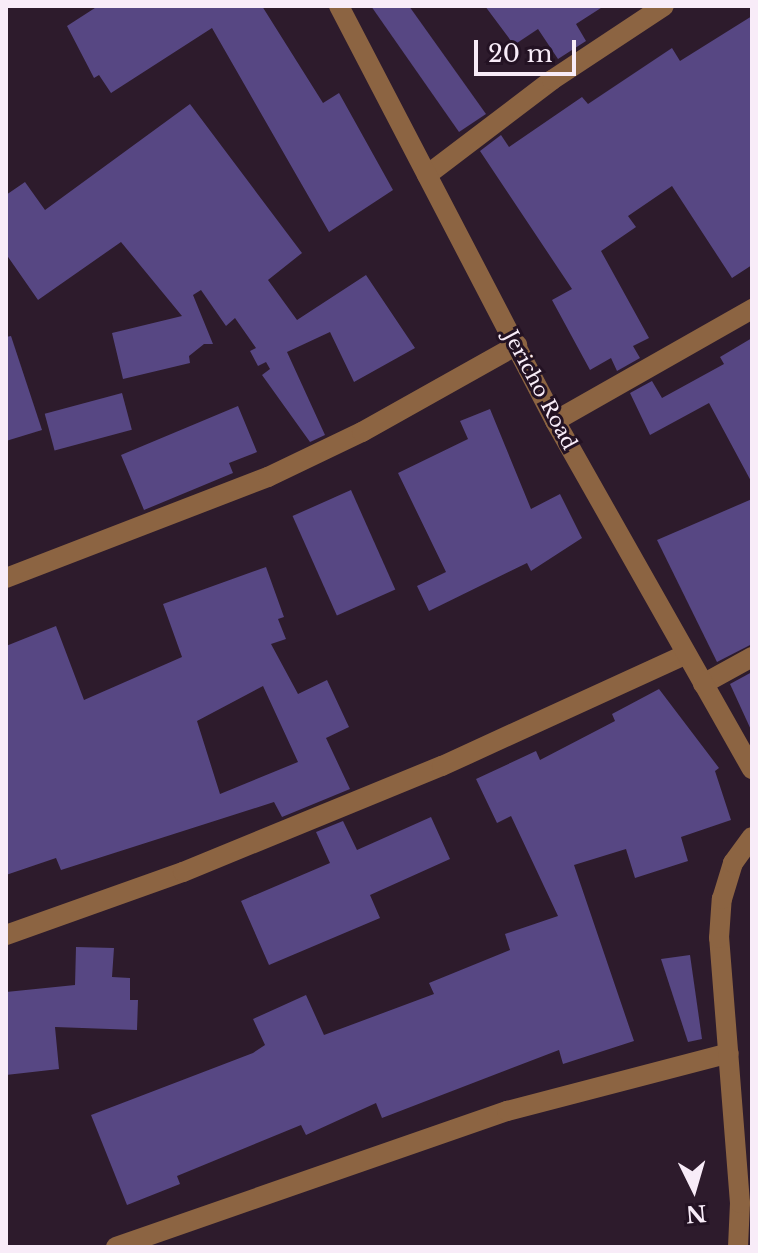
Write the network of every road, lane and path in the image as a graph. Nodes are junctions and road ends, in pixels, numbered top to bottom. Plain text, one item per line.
1 (339, 6) edge
2 (664, 6) edge
3 (427, 175) junction
4 (752, 309) edge
5 (517, 345) junction
6 (555, 421) junction
7 (6, 578) edge
8 (685, 655) junction
9 (752, 657) edge
10 (703, 684) junction
11 (752, 769) edge
12 (752, 837) edge
13 (6, 935) edge
14 (729, 1053) junction
15 (116, 1247) edge
16 (738, 1247) edge

1 - 3 street, Jericho Road
2 - 3 street
3 - 5 street, Jericho Road
4 - 6 street
5 - 6 street, Jericho Road
5 - 7 street
6 - 8 street, Jericho Road
8 - 10 street, Jericho Road
8 - 13 street
9 - 10 street
10 - 11 street, Jericho Road
12 - 14 street
14 - 15 street
14 - 16 street

